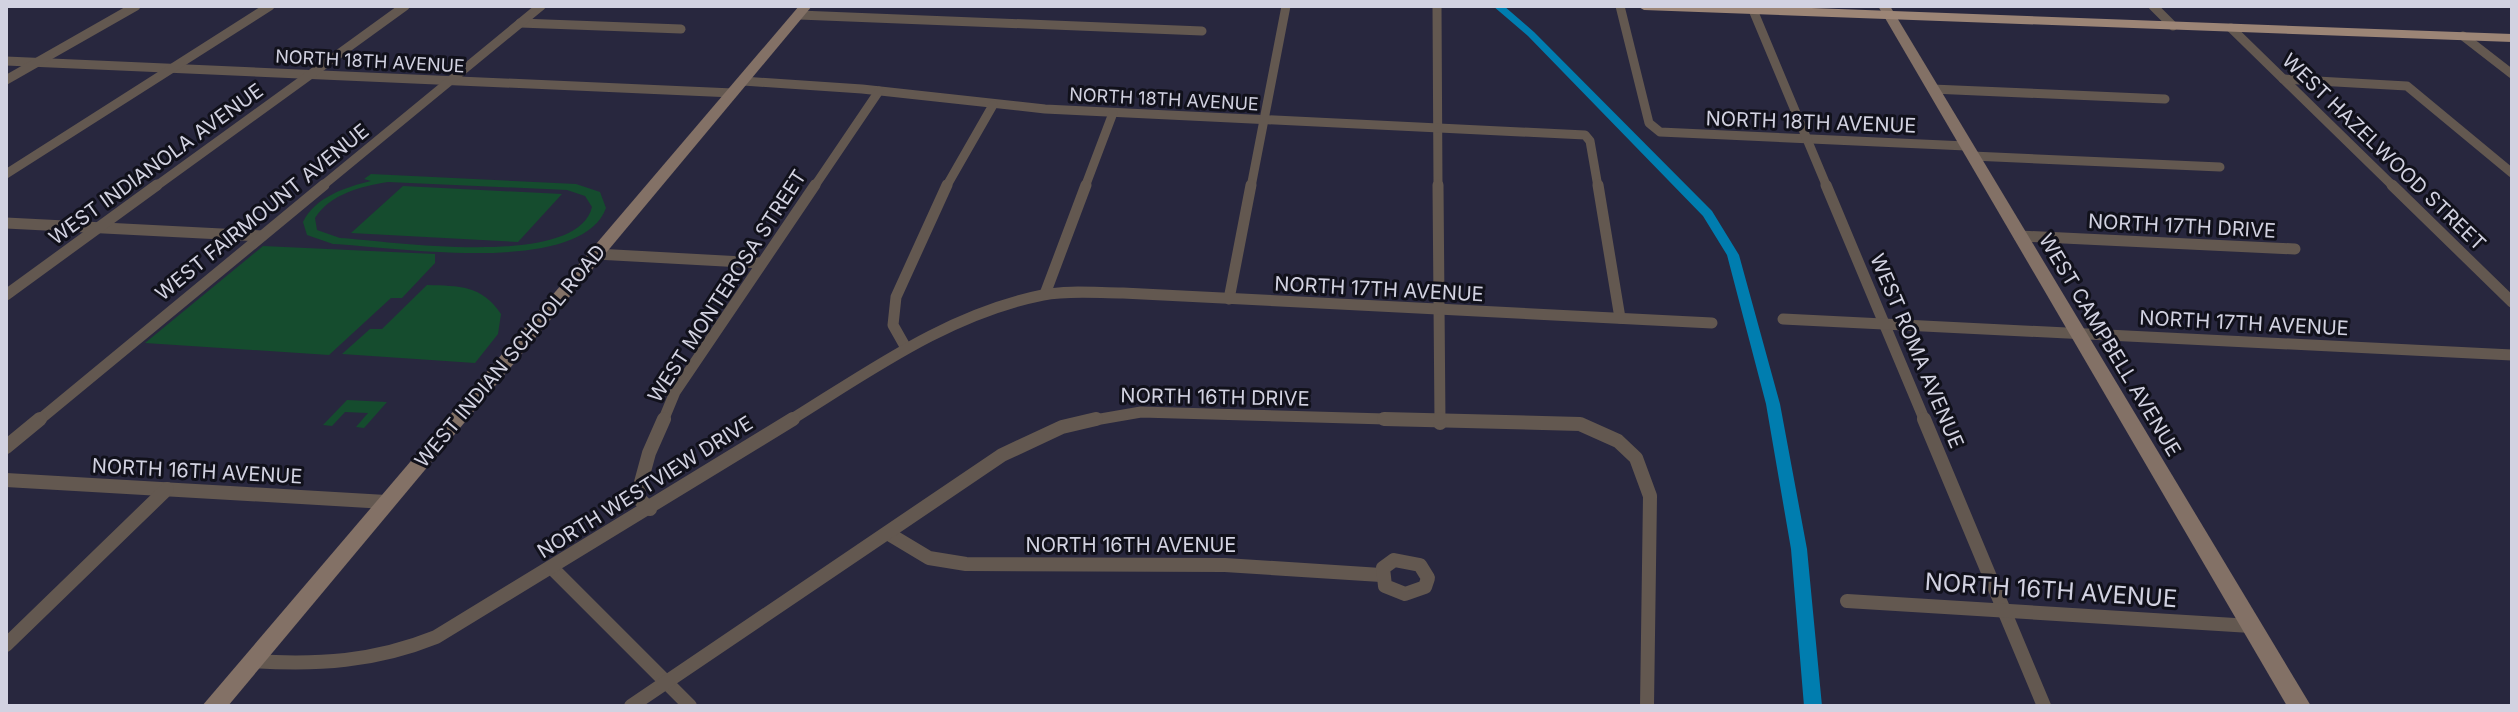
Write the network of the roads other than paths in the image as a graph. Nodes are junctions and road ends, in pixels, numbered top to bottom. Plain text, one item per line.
1 (136, 6) edge
2 (270, 6) edge
3 (405, 6) edge
4 (541, 6) edge
5 (1286, 6) edge
6 (1437, 6) edge
7 (1620, 6) edge
8 (1644, 6) edge
9 (2153, 6) edge
10 (802, 10) edge
11 (1753, 10) junction
12 (1887, 11) edge
13 (520, 23) junction
14 (2173, 26) junction
15 (2231, 28) junction
16 (681, 29) dead end
17 (1202, 31) dead end
18 (2463, 36) junction
19 (2512, 38) edge
20 (6, 61) edge
21 (37, 63) junction
22 (172, 68) junction
23 (311, 74) junction
24 (2512, 74) edge
25 (2283, 79) junction
26 (6, 80) edge
27 (451, 81) junction
28 (738, 87) junction
29 (1932, 89) junction
30 (879, 91) junction
31 (2165, 99) dead end
32 (993, 105) junction
33 (1113, 113) junction
34 (1264, 120) junction
35 (1438, 127) junction
36 (1807, 140) junction
37 (1969, 151) junction
38 (2220, 167) dead end
39 (2512, 173) edge
40 (6, 174) edge
41 (6, 223) edge
42 (98, 228) junction
43 (262, 236) junction
44 (2019, 236) junction
45 (2295, 249) dead end
46 (596, 254) junction
47 (761, 263) junction
48 (1045, 294) junction
49 (6, 295) edge
50 (1229, 299) junction
51 (2512, 302) edge
52 (1440, 310) junction
53 (1620, 318) junction
54 (1783, 319) dead end
55 (1712, 323) dead end
56 (1883, 323) junction
57 (2076, 332) junction
58 (906, 348) junction
59 (2512, 355) edge
60 (1440, 423) junction
61 (6, 447) edge
62 (6, 480) edge
63 (167, 489) junction
64 (386, 502) junction
65 (650, 509) junction
66 (889, 534) junction
67 (552, 568) junction
68 (1381, 575) dead end
69 (1847, 601) dead end
70 (2005, 611) junction
71 (2251, 626) junction
72 (6, 645) edge
73 (252, 661) junction
74 (667, 683) junction
75 (214, 706) edge
76 (631, 706) edge
77 (690, 706) edge
78 (1647, 706) edge
79 (2044, 706) edge
80 (2299, 706) edge

1 - 21 street
2 - 22 street
3 - 23 street, WEST INDIANOLA AVENUE
4 - 13 street, WEST FAIRMOUNT AVENUE
5 - 34 street
6 - 35 street
7 - 36 street, NORTH 18TH AVENUE
8 - 11 main road
9 - 14 street
10 - 17 street
10 - 28 street, WEST INDIAN SCHOOL ROAD
11 - 12 main road
11 - 36 street, WEST ROMA AVENUE
12 - 14 main road
12 - 29 street, WEST CAMPBELL AVENUE
13 - 16 street
13 - 27 street, WEST FAIRMOUNT AVENUE
14 - 15 main road
15 - 18 main road
15 - 25 street, WEST HAZELWOOD STREET
18 - 19 main road
18 - 24 street
20 - 21 street, NORTH 18TH AVENUE
21 - 22 street, NORTH 18TH AVENUE
21 - 26 street
22 - 23 street, NORTH 18TH AVENUE
22 - 40 street
23 - 27 street, NORTH 18TH AVENUE
23 - 42 street, WEST INDIANOLA AVENUE
25 - 39 street
25 - 51 street, WEST HAZELWOOD STREET
27 - 28 street, NORTH 18TH AVENUE
27 - 43 street, WEST FAIRMOUNT AVENUE
28 - 30 street, NORTH 18TH AVENUE
28 - 46 street, WEST INDIAN SCHOOL ROAD
29 - 31 street
29 - 37 street, WEST CAMPBELL AVENUE
30 - 32 street, NORTH 18TH AVENUE
30 - 47 street, WEST MONTEROSA STREET
32 - 33 street, NORTH 18TH AVENUE
32 - 58 street
33 - 34 street, NORTH 18TH AVENUE
33 - 48 street
34 - 35 street, NORTH 18TH AVENUE
34 - 50 street
35 - 52 street
35 - 53 street, NORTH 18TH AVENUE
36 - 37 street, NORTH 18TH AVENUE
36 - 56 street, WEST ROMA AVENUE
37 - 38 street, NORTH 18TH AVENUE
37 - 44 street, WEST CAMPBELL AVENUE
41 - 42 street
42 - 43 street
42 - 49 street, WEST INDIANOLA AVENUE
43 - 61 street, WEST FAIRMOUNT AVENUE
44 - 45 street, NORTH 17TH DRIVE
44 - 57 street, WEST CAMPBELL AVENUE
46 - 47 street
46 - 64 street, WEST INDIAN SCHOOL ROAD
47 - 65 street, WEST MONTEROSA STREET
48 - 50 street, NORTH 17TH AVENUE
48 - 58 street, NORTH WESTVIEW DRIVE
50 - 52 street, NORTH 17TH AVENUE
52 - 53 street, NORTH 17TH AVENUE
52 - 60 street
53 - 55 street, NORTH 17TH AVENUE
54 - 56 street, NORTH 17TH AVENUE
56 - 57 street, NORTH 17TH AVENUE
56 - 70 street, WEST ROMA AVENUE
57 - 59 street, NORTH 17TH AVENUE
57 - 71 street, WEST CAMPBELL AVENUE
58 - 65 street, NORTH WESTVIEW DRIVE
60 - 66 street, NORTH 16TH DRIVE
60 - 78 street, NORTH 16TH DRIVE
62 - 63 street, NORTH 16TH AVENUE
63 - 64 street, NORTH 16TH AVENUE
63 - 72 street
64 - 73 street, WEST INDIAN SCHOOL ROAD
65 - 67 street, NORTH WESTVIEW DRIVE
66 - 68 street, NORTH 16TH AVENUE
66 - 74 street, NORTH 16TH DRIVE
67 - 73 street, NORTH WESTVIEW DRIVE
67 - 74 street
69 - 70 street, NORTH 16TH AVENUE
70 - 71 street, NORTH 16TH AVENUE
70 - 79 street, WEST ROMA AVENUE
71 - 80 street, WEST CAMPBELL AVENUE
73 - 75 street, WEST INDIAN SCHOOL ROAD
74 - 76 street, NORTH 16TH DRIVE
74 - 77 street

